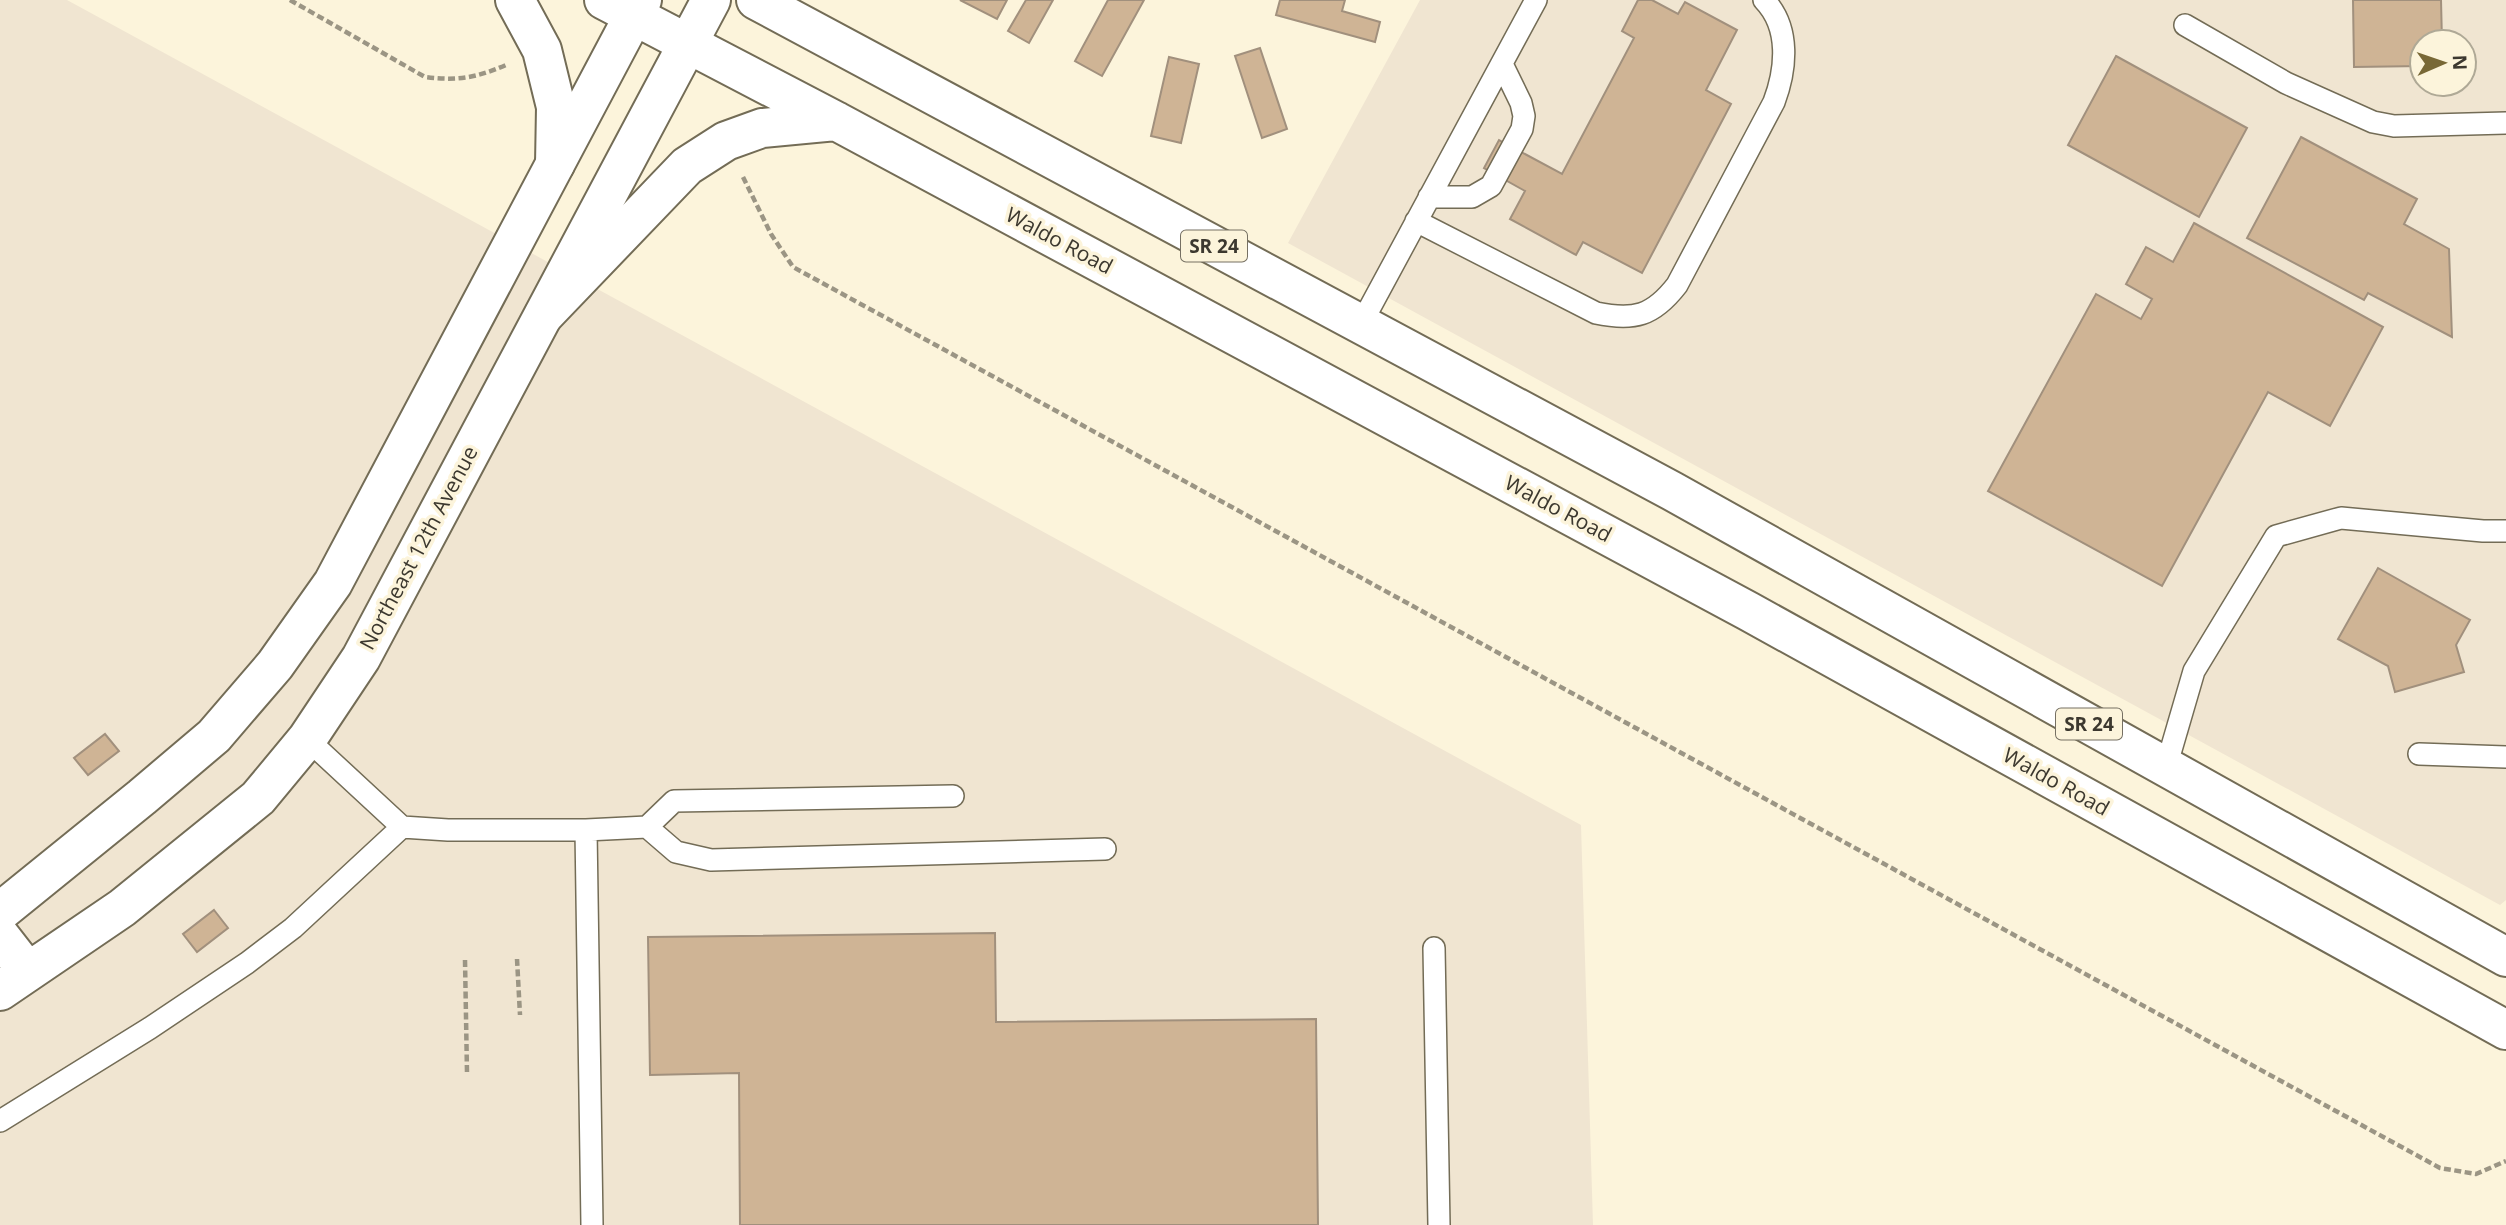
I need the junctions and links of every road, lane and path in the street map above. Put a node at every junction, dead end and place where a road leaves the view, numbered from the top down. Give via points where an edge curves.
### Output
1 (290, 0) edge
2 (515, 0) edge
3 (711, 0) edge
4 (756, 0) edge
5 (1536, 0) edge
6 (1764, 0) edge
7 (627, 5) edge
8 (2185, 25) dead end
9 (687, 45) junction
10 (514, 61) dead end
11 (1502, 64) junction
12 (836, 121) junction
13 (2506, 123) edge
14 (555, 163) junction
15 (740, 172) dead end
16 (1429, 197) junction
17 (1416, 221) junction
18 (544, 315) junction
19 (1361, 324) junction
20 (2506, 531) edge
21 (307, 739) junction
22 (2419, 754) dead end
23 (2506, 757) edge
24 (2166, 767) junction
25 (953, 796) dead end
26 (402, 827) junction
27 (647, 827) junction
28 (586, 830) junction
29 (1105, 849) dead end
30 (0, 912) edge
31 (0, 936) edge
32 (1434, 947) dead end
33 (2506, 957) edge
34 (517, 959) dead end
35 (466, 960) dead end
36 (14, 981) edge
37 (520, 1015) dead end
38 (2506, 1030) edge
39 (467, 1073) dead end
40 (0, 1121) edge
41 (2506, 1161) edge
42 (592, 1225) edge
43 (1439, 1225) edge

1 - 10 path via 425,76 450,80 482,76
2 - 14 main road via 542,50 556,107
3 - 9 main road, Northeast 12th Avenue
4 - 19 main road, SR 24
5 - 11 lane
6 - 17 lane via 1780,28 1783,78 1677,285 1665,302 1650,312 1633,317 1596,313
7 - 9 main road, Waldo Road
7 - 14 main road
8 - 13 lane via 2286,83 2374,122 2394,126
9 - 12 main road, Waldo Road
9 - 18 main road, Northeast 12th Avenue
11 - 16 lane
11 - 16 lane via 1524,116 1510,152 1482,193
12 - 18 main road via 762,128 726,141 687,166
12 - 38 main road, Waldo Road via 1748,611
14 - 30 main road via 333,583 275,665 214,736
15 - 41 path via 793,267 2440,1168 2476,1174
16 - 17 lane
17 - 19 lane
18 - 21 main road, Northeast 12th Avenue via 361,658
19 - 24 main road, SR 24 via 1672,491
20 - 24 lane via 2342,518 2276,536 2194,671
21 - 26 lane
21 - 36 main road, Northeast 12th Avenue via 258,798 122,908
22 - 23 lane
24 - 33 main road, SR 24
25 - 27 lane via 674,801
26 - 28 lane
26 - 40 lane via 293,928 256,956
27 - 28 lane
27 - 29 lane via 676,852 711,860
28 - 42 lane
31 - 36 main road
32 - 43 lane
34 - 37 path
35 - 39 path

